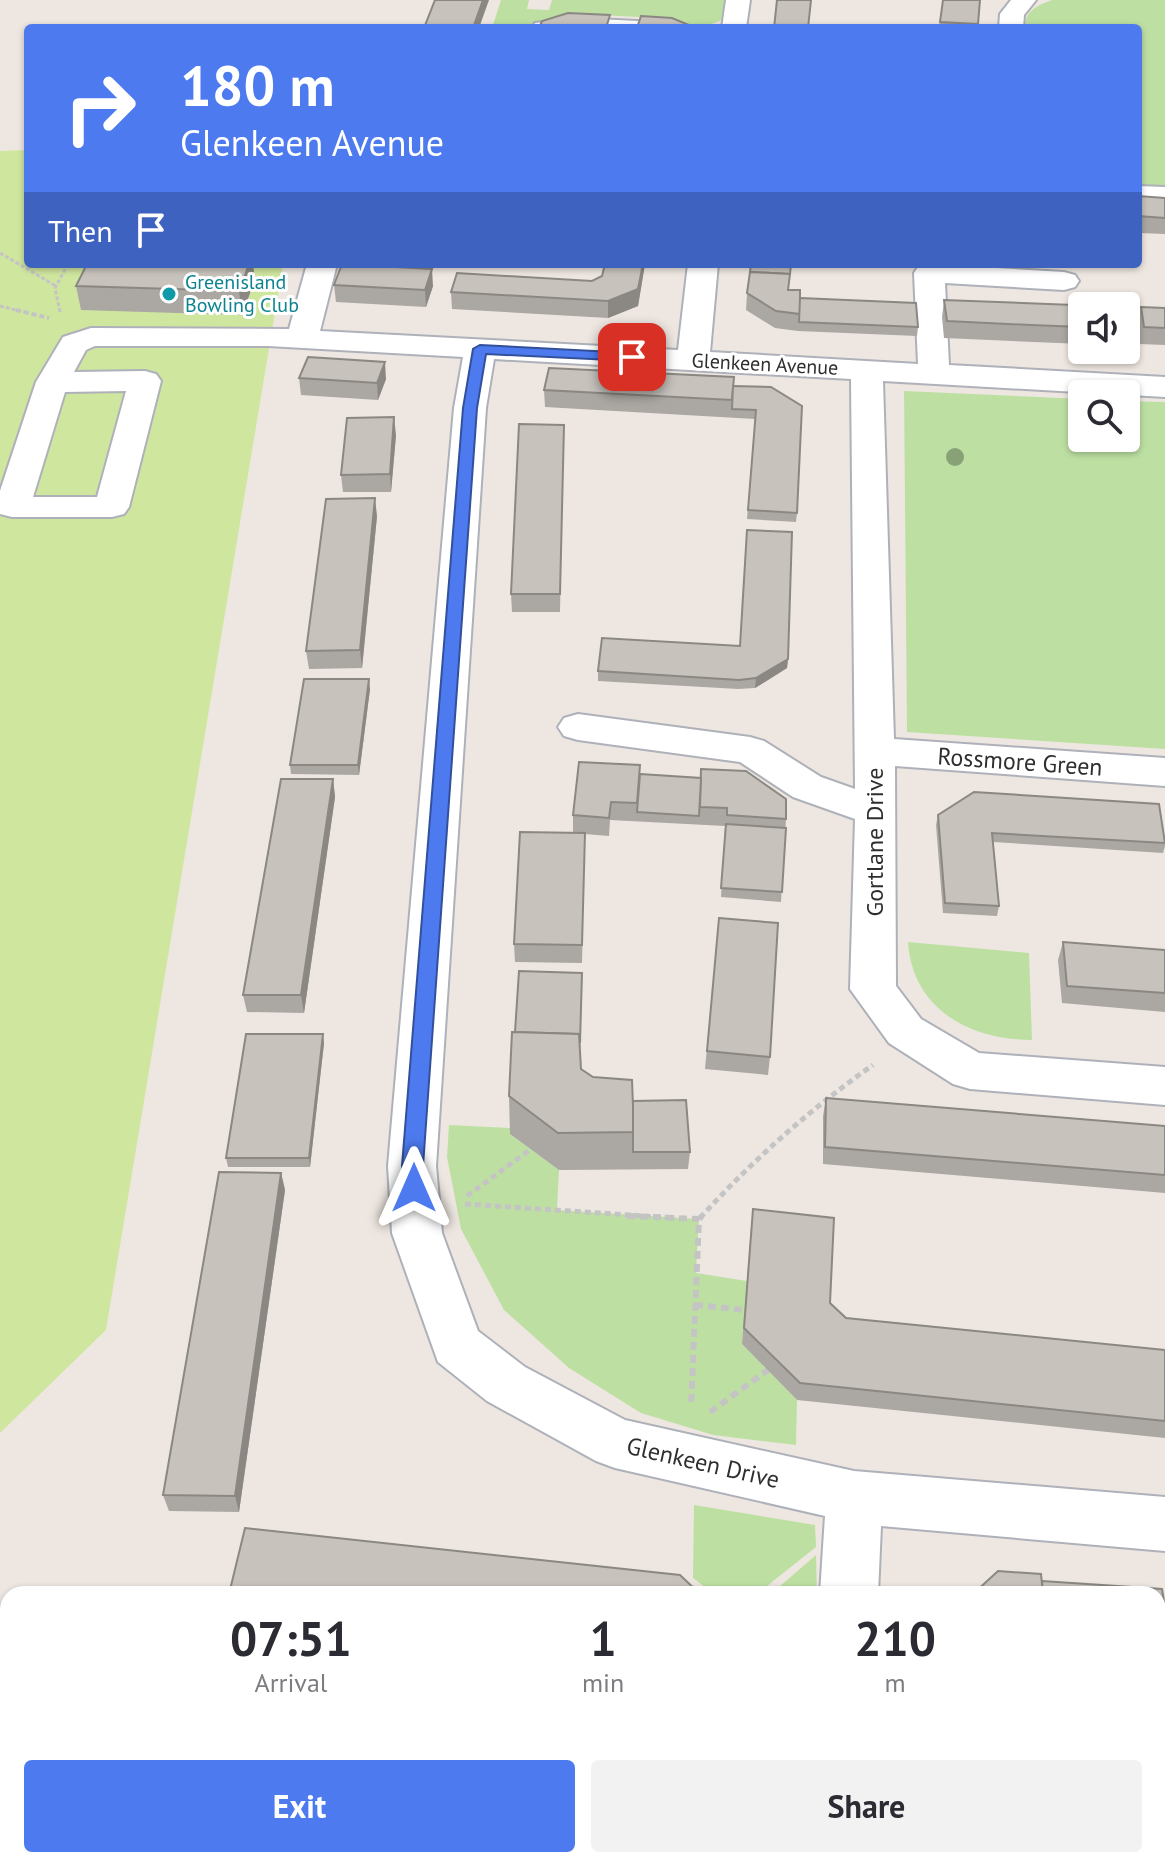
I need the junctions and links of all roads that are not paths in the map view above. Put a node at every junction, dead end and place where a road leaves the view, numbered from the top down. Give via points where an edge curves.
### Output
1 (738, 0) edge
2 (1024, 0) edge
3 (735, 24) edge
4 (1011, 24) edge
5 (1142, 194) edge
6 (1165, 195) edge
7 (321, 268) edge
8 (703, 268) edge
9 (1064, 281) dead end
10 (302, 340) junction
11 (480, 349) junction
12 (693, 361) junction
13 (867, 370) junction
14 (934, 374) junction
15 (52, 382) junction
16 (1165, 387) edge
17 (578, 727) dead end
18 (875, 751) junction
19 (1165, 772) edge
20 (876, 811) junction
21 (1165, 1086) edge
22 (854, 1497) junction
23 (1165, 1524) edge
24 (849, 1586) edge

1 - 3 street
2 - 4 street via 1012,14
5 - 6 street
7 - 10 street
8 - 12 street
9 - 14 street via 929,273
10 - 11 street, Glenkeen Avenue
10 - 15 street, Glenkeen Avenue via 91,337 74,344
11 - 12 street, Glenkeen Avenue
11 - 22 street, Glenkeen Drive via 470,408 412,1166 417,1233 457,1346 506,1384 615,1443
12 - 13 street, Glenkeen Avenue
13 - 14 street, Glenkeen Avenue
13 - 18 street, Gortlane Drive
14 - 16 street, Glenkeen Avenue
15 - 15 street, Glenkeen Avenue via 145,381 112,507 12,507
17 - 20 street via 750,750 807,787
18 - 19 street, Rossmore Green
18 - 20 street, Gortlane Drive
20 - 21 street, Gortlane Drive via 873,989 905,1031 970,1071
22 - 23 street, Glenkeen Drive
22 - 24 street

